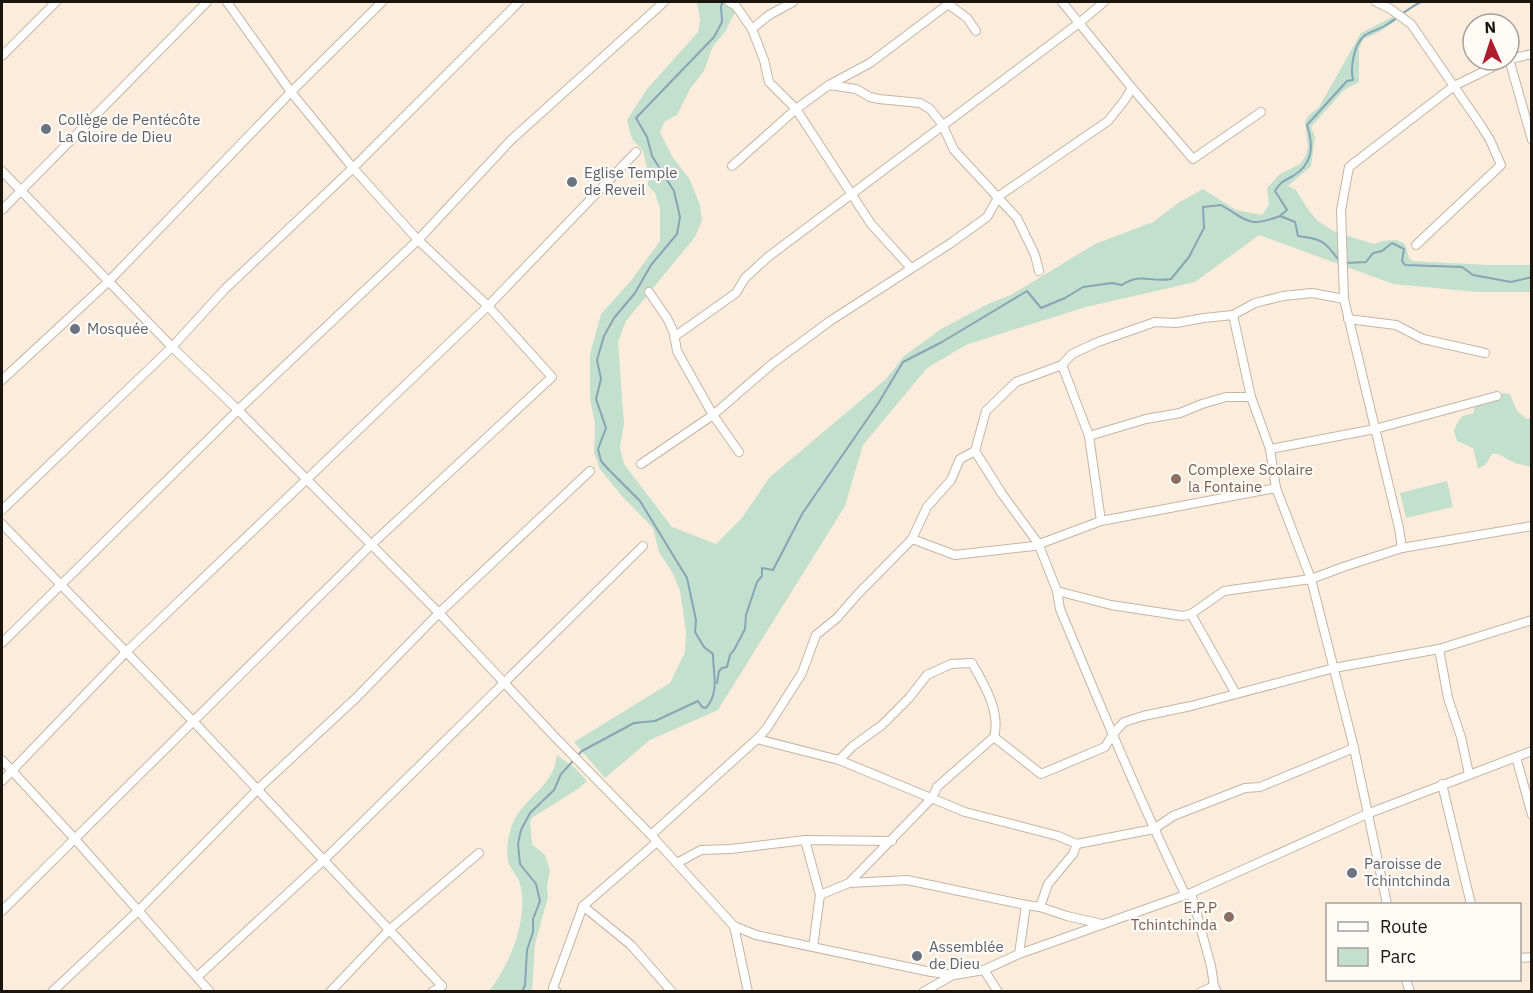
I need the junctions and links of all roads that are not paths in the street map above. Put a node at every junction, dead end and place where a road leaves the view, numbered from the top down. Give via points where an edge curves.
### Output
1 (56, 2) edge
2 (207, 2) edge
3 (226, 2) edge
4 (382, 2) edge
5 (519, 2) edge
6 (664, 2) edge
7 (730, 2) edge
8 (794, 2) edge
9 (1062, 2) edge
10 (1104, 2) edge
11 (1376, 2) edge
12 (950, 3) edge
13 (1079, 23) junction
14 (752, 29) junction
15 (976, 32) dead end
16 (2, 56) edge
17 (1483, 72) edge
18 (1513, 72) edge
19 (829, 85) junction
20 (1454, 86) junction
21 (1132, 88) junction
22 (291, 92) junction
23 (796, 109) junction
24 (1261, 112) dead end
25 (942, 124) junction
26 (1532, 140) edge
27 (636, 152) dead end
28 (732, 166) dead end
29 (353, 168) junction
30 (2, 171) edge
31 (21, 190) junction
32 (852, 193) junction
33 (999, 196) junction
34 (2, 210) edge
35 (418, 240) junction
36 (1416, 245) dead end
37 (911, 268) junction
38 (1039, 271) dead end
39 (109, 281) junction
40 (649, 292) dead end
41 (1344, 299) junction
42 (488, 306) junction
43 (1233, 315) junction
44 (1347, 319) junction
45 (675, 338) junction
46 (172, 347) junction
47 (1485, 353) dead end
48 (1062, 365) junction
49 (2, 380) edge
50 (1497, 396) dead end
51 (1251, 398) junction
52 (238, 410) junction
53 (713, 415) junction
54 (1375, 429) junction
55 (1089, 436) junction
56 (1270, 449) junction
57 (975, 451) junction
58 (739, 452) dead end
59 (641, 464) dead end
60 (590, 471) dead end
61 (306, 479) junction
62 (1276, 488) junction
63 (2, 510) edge
64 (1101, 521) junction
65 (2, 524) edge
66 (1532, 526) edge
67 (912, 539) junction
68 (1038, 543) junction
69 (372, 544) junction
70 (643, 546) dead end
71 (1402, 548) junction
72 (1311, 579) junction
73 (60, 584) junction
74 (1057, 591) junction
75 (439, 613) junction
76 (1191, 614) junction
77 (1532, 620) edge
78 (2, 643) edge
79 (1439, 649) junction
80 (126, 652) junction
81 (1334, 668) junction
82 (504, 684) junction
83 (1236, 694) junction
84 (193, 721) junction
85 (1113, 734) junction
86 (994, 737) junction
87 (757, 739) junction
88 (1354, 748) junction
89 (1532, 751) edge
90 (1515, 757) junction
91 (2, 760) edge
92 (839, 760) junction
93 (12, 771) junction
94 (1469, 774) junction
95 (2, 781) edge
96 (1442, 784) junction
97 (258, 789) junction
98 (932, 798) junction
99 (1367, 814) junction
100 (1532, 815) edge
101 (1154, 829) junction
102 (651, 835) junction
103 (74, 838) junction
104 (805, 840) junction
105 (892, 841) junction
106 (657, 842) junction
107 (1077, 844) junction
108 (479, 853) dead end
109 (325, 859) junction
110 (677, 863) junction
111 (849, 883) junction
112 (1188, 894) junction
113 (820, 895) junction
114 (1388, 903) edge
115 (1471, 903) edge
116 (1026, 905) junction
117 (583, 906) junction
118 (1040, 907) junction
119 (2, 911) edge
120 (138, 911) junction
121 (1102, 924) junction
122 (734, 926) junction
123 (390, 929) junction
124 (813, 947) junction
125 (1019, 954) junction
126 (984, 970) junction
127 (954, 975) junction
128 (197, 977) junction
129 (1216, 989) edge
130 (52, 992) edge
131 (210, 992) edge
132 (330, 992) edge
133 (432, 992) edge
134 (557, 992) edge
135 (672, 992) edge
136 (748, 992) edge
137 (922, 992) edge
138 (999, 992) edge
139 (1201, 992) edge

1 - 16 street
2 - 31 street
3 - 22 street
4 - 22 street
5 - 29 street
6 - 35 street via 511,140
7 - 14 street
8 - 14 street
9 - 13 street
10 - 13 street
11 - 20 street via 1412,24
12 - 15 street
12 - 19 street via 870,63
13 - 21 street
13 - 25 street
14 - 23 street via 769,82
17 - 20 street
18 - 26 street
19 - 23 street
19 - 25 street via 856,89 870,97 920,103
20 - 36 street via 1490,140 1501,165
20 - 41 street via 1349,167 1341,210
21 - 24 street via 1193,159
21 - 33 street via 1108,122
22 - 29 street
22 - 39 street
23 - 28 street
23 - 32 street
25 - 32 street
25 - 33 street via 954,150
27 - 42 street
29 - 35 street
29 - 46 street via 225,289
30 - 31 street
31 - 34 street
31 - 39 street
32 - 37 street via 871,224
32 - 45 street via 768,257 745,278 736,293
33 - 37 street via 987,217
33 - 38 street via 1017,218
35 - 42 street
35 - 52 street
37 - 53 street via 772,364
39 - 46 street
39 - 49 street
40 - 45 street
41 - 43 street via 1312,293 1282,296 1255,303
41 - 44 street
42 - 61 street
42 - 69 street via 552,377
43 - 48 street via 1155,322 1072,354
43 - 51 street
44 - 47 street via 1396,325 1423,339
44 - 54 street
45 - 53 street via 677,351
46 - 52 street
46 - 63 street
48 - 55 street
48 - 57 street via 1016,382 986,411
50 - 54 street
51 - 55 street via 1226,397
51 - 56 street
52 - 61 street
52 - 73 street
53 - 58 street
53 - 59 street
54 - 56 street
54 - 71 street
55 - 64 street
56 - 62 street
57 - 67 street via 960,459 951,480 927,507
57 - 68 street
60 - 75 street
61 - 69 street
61 - 80 street
62 - 64 street
62 - 72 street
64 - 68 street
65 - 73 street
66 - 71 street
67 - 68 street via 955,555
67 - 87 street via 816,635 802,674
68 - 74 street
69 - 75 street
69 - 84 street
70 - 82 street
71 - 72 street
72 - 76 street via 1224,591
72 - 81 street
73 - 78 street
73 - 80 street
74 - 76 street via 1112,605
74 - 85 street via 1060,609
75 - 82 street
75 - 97 street via 356,698
76 - 83 street
77 - 79 street
79 - 81 street
79 - 94 street
80 - 84 street
80 - 93 street
81 - 83 street
81 - 88 street
82 - 102 street
82 - 109 street
83 - 85 street via 1124,722
84 - 97 street
84 - 103 street
85 - 86 street via 1105,747 1041,774
85 - 101 street
86 - 92 street via 997,727 986,686 972,663 951,664 927,675 882,725
86 - 98 street via 937,787
87 - 92 street
87 - 102 street
88 - 99 street
88 - 101 street via 1260,787 1245,788 1173,816
89 - 90 street
90 - 94 street
90 - 100 street
91 - 93 street
92 - 98 street
93 - 95 street
93 - 103 street
94 - 96 street
96 - 99 street
96 - 115 street
97 - 109 street
97 - 120 street
98 - 105 street
98 - 107 street via 965,812
99 - 112 street
99 - 114 street
101 - 107 street
101 - 112 street
102 - 106 street
103 - 119 street
103 - 120 street
104 - 105 street
104 - 110 street via 701,850
104 - 113 street
105 - 111 street
106 - 110 street
106 - 117 street
107 - 118 street via 1048,884
108 - 123 street
109 - 123 street
109 - 128 street
110 - 122 street
111 - 113 street
111 - 116 street via 907,880
112 - 121 street
112 - 129 street
113 - 124 street
116 - 118 street
116 - 125 street
117 - 134 street via 553,988
117 - 135 street via 631,945
118 - 121 street
120 - 128 street
120 - 130 street
121 - 125 street
122 - 124 street via 756,935
122 - 136 street
123 - 132 street
123 - 133 street via 442,986
124 - 127 street
125 - 126 street
126 - 127 street
126 - 138 street
127 - 137 street
128 - 131 street
129 - 139 street

